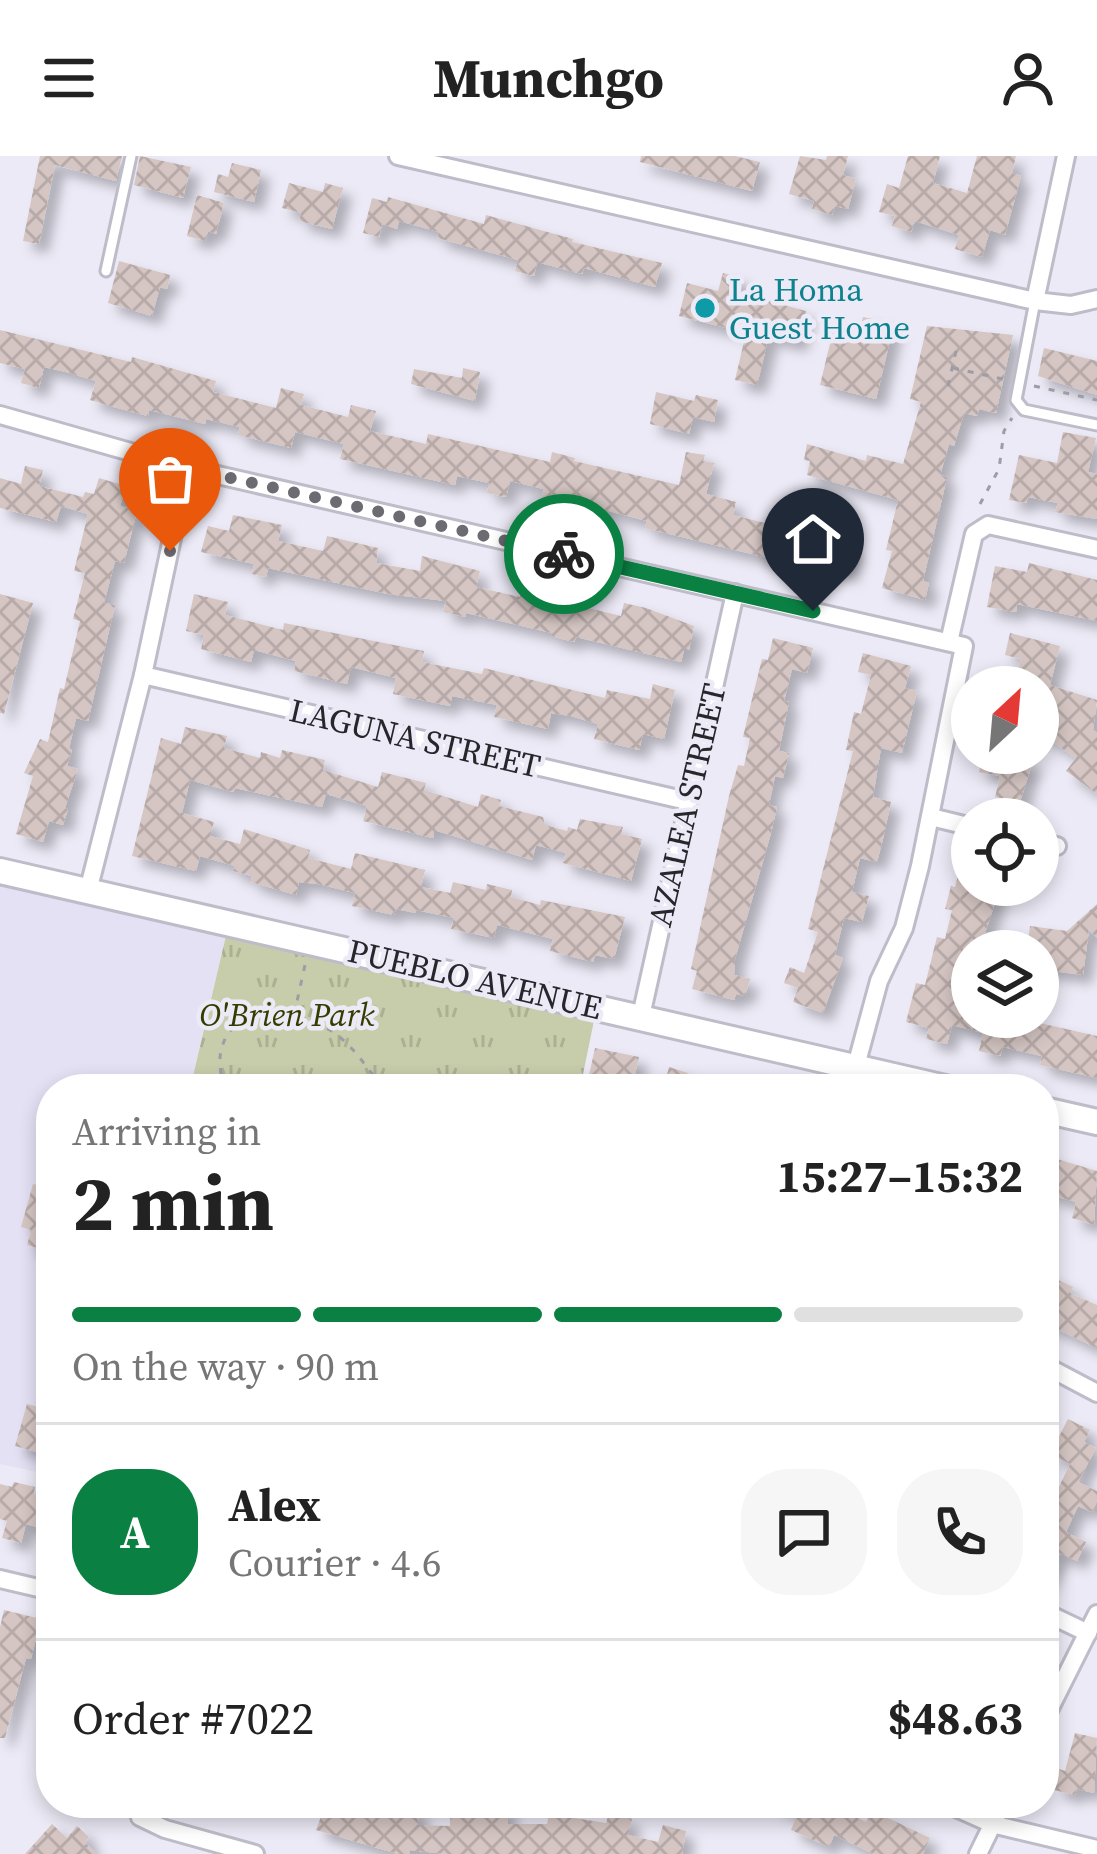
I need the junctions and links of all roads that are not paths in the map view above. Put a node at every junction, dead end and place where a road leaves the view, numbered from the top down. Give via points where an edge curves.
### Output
1 (131, 156) edge
2 (398, 156) edge
3 (1066, 156) edge
4 (106, 272) dead end
5 (1097, 299) edge
6 (1035, 301) junction
7 (0, 415) edge
8 (1097, 425) edge
9 (187, 468) junction
10 (1097, 549) edge
11 (735, 593) junction
12 (956, 644) junction
13 (143, 675) junction
14 (687, 800) junction
15 (931, 817) junction
16 (951, 821) edge
17 (0, 872) edge
18 (88, 891) junction
19 (641, 1016) junction
20 (856, 1066) junction
21 (887, 1074) edge
22 (1059, 1113) edge
23 (1097, 1122) edge
24 (1059, 1374) edge
25 (1097, 1393) edge
26 (0, 1579) edge
27 (36, 1588) edge
28 (1097, 1613) edge
29 (1059, 1619) edge
30 (1088, 1633) junction
31 (1059, 1690) edge
32 (142, 1818) edge
33 (979, 1818) edge
34 (995, 1818) edge
35 (992, 1824) junction
36 (1097, 1849) edge
37 (255, 1854) edge
38 (978, 1854) edge

1 - 4 lane
2 - 6 street
3 - 6 street
5 - 6 street
6 - 8 lane via 1016,400
7 - 9 street
9 - 11 street
9 - 13 street
10 - 12 street via 980,527
11 - 12 street
11 - 14 street, AZALEA STREET
12 - 15 street
13 - 14 street, LAGUNA STREET
13 - 18 street
14 - 19 street, AZALEA STREET
15 - 16 street
15 - 20 street via 904,928 879,981
17 - 18 street, PUEBLO AVENUE
18 - 19 street, PUEBLO AVENUE
19 - 20 street, PUEBLO AVENUE
20 - 21 street, PUEBLO AVENUE
22 - 23 street
24 - 25 street
26 - 27 street
28 - 30 street
29 - 30 street
30 - 31 street
32 - 37 street
33 - 35 street
34 - 35 street
35 - 36 street
35 - 38 street

